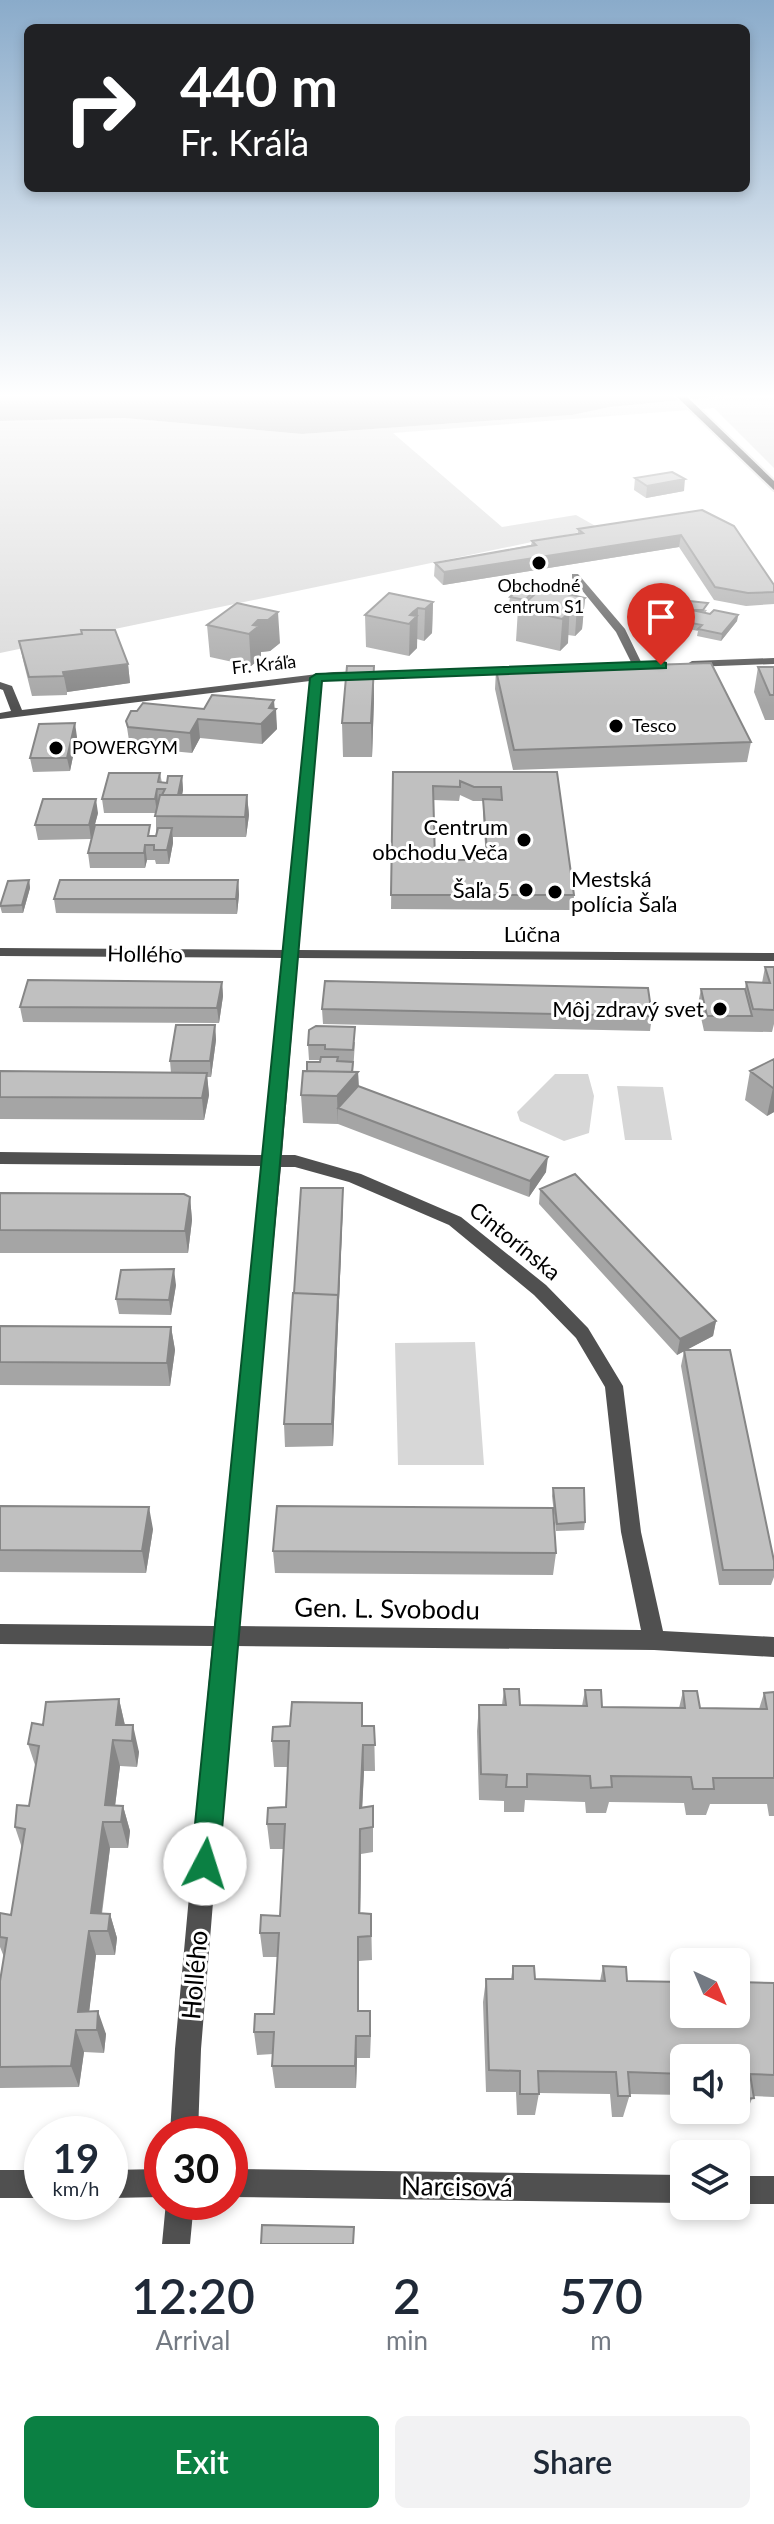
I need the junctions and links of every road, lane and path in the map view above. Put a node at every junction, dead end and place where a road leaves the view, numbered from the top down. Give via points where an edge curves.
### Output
1 (575, 576) dead end
2 (774, 661) edge
3 (680, 665) edge
4 (622, 666) edge
5 (638, 666) junction
6 (652, 666) edge
7 (532, 669) edge
8 (316, 678) junction
9 (0, 685) edge
10 (17, 713) junction
11 (0, 716) edge
12 (0, 952) edge
13 (289, 955) junction
14 (774, 957) edge
15 (0, 1158) edge
16 (273, 1161) junction
17 (0, 1634) edge
18 (224, 1635) junction
19 (654, 1640) junction
20 (774, 1647) edge
21 (185, 2116) edge
22 (248, 2183) edge
23 (0, 2184) edge
24 (24, 2184) edge
25 (670, 2189) edge
26 (750, 2190) edge
27 (774, 2190) edge
28 (178, 2220) edge
29 (176, 2244) edge

1 - 5 street via 621,631
2 - 3 street
4 - 5 street
5 - 6 street
7 - 8 street, Fr. Kráľa
8 - 10 street, Fr. Kráľa
8 - 13 street, Hollého
9 - 10 street via 8,688
10 - 11 street, Fr. Kráľa
12 - 13 street, Hollého
13 - 14 street, Lúčna
13 - 16 street, Hollého
15 - 16 street, Cintorínska
16 - 18 street, Hollého
16 - 19 street, Cintorínska via 295,1161 355,1178 455,1221 540,1290 582,1333 614,1386 631,1532
17 - 18 street, Gen. L. Svobodu
18 - 19 street, Gen. L. Svobodu
18 - 21 street, Hollého
19 - 20 street, Gen. L. Svobodu
22 - 25 street, Narcisová
23 - 24 street
26 - 27 street
28 - 29 street

